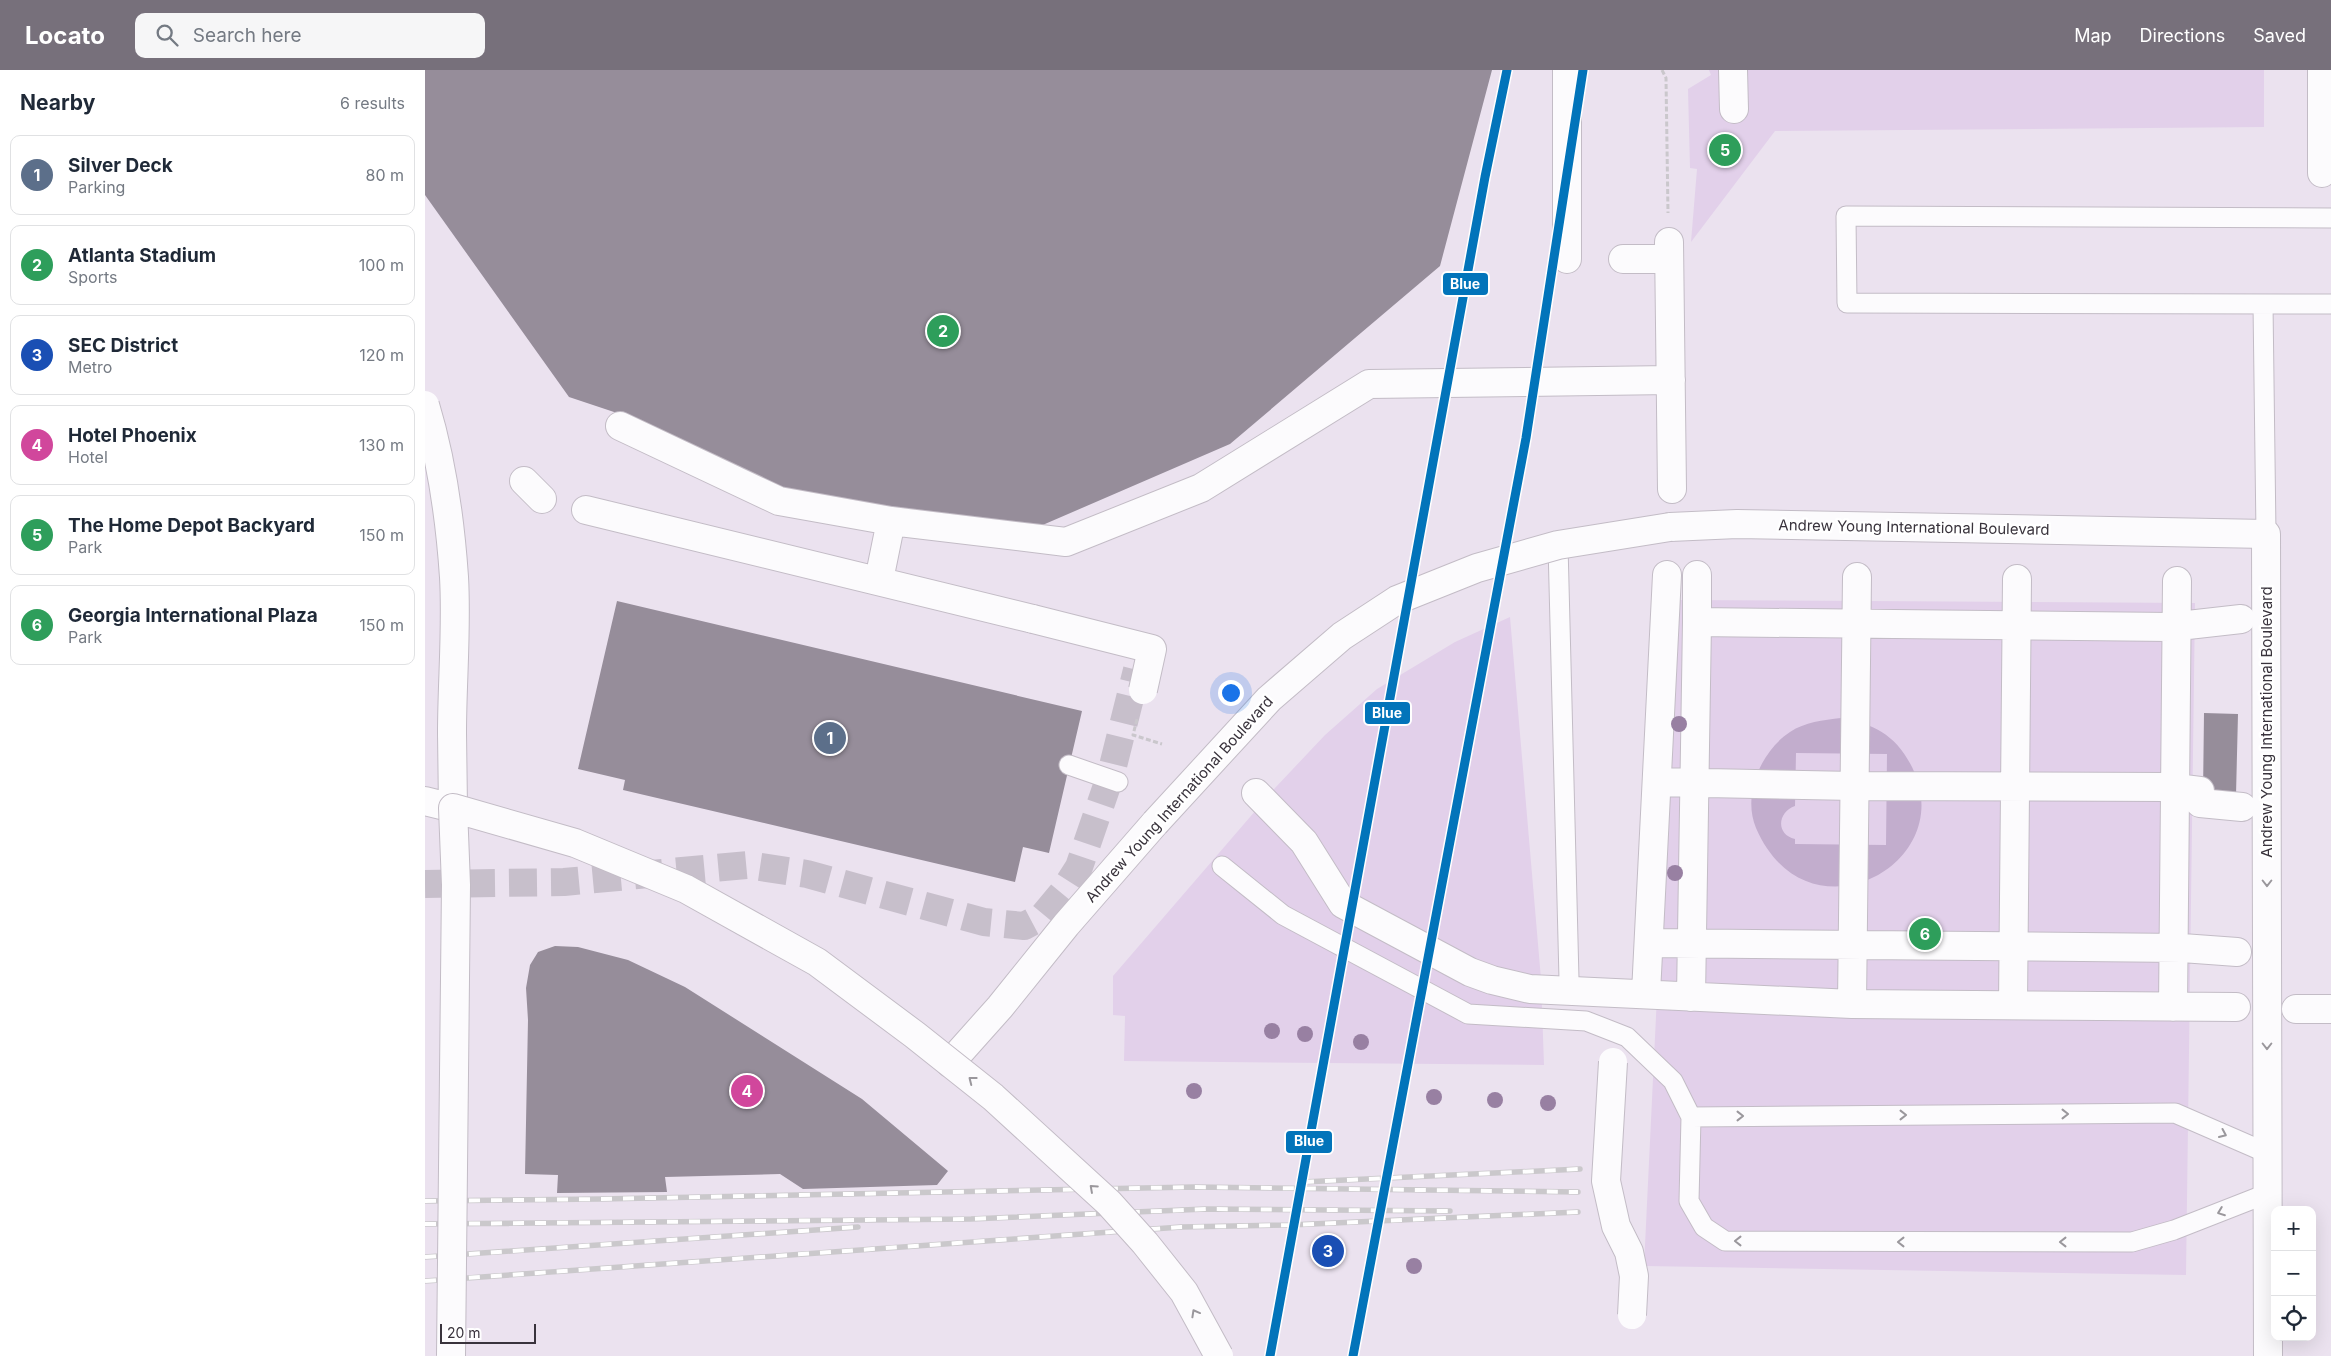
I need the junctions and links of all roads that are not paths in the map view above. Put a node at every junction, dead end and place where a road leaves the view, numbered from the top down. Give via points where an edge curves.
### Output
1 (1567, 70) edge
2 (1733, 70) edge
3 (2322, 70) edge
4 (1734, 109) dead end
5 (2322, 173) dead end
6 (2331, 218) edge
7 (1567, 258) dead end
8 (1623, 259) dead end
9 (2263, 304) junction
10 (2331, 304) edge
11 (1671, 380) junction
12 (425, 405) edge
13 (621, 426) dead end
14 (1672, 489) dead end
15 (586, 510) dead end
16 (891, 521) junction
17 (2266, 534) junction
18 (1558, 545) junction
19 (1667, 575) dead end
20 (1697, 575) dead end
21 (1857, 577) dead end
22 (2017, 579) dead end
23 (879, 580) junction
24 (2177, 581) dead end
25 (2241, 619) dead end
26 (1697, 622) junction
27 (1856, 624) junction
28 (2017, 626) junction
29 (2177, 627) junction
30 (1143, 690) tunnel mouth
31 (1069, 765) dead end
32 (1118, 782) dead end
33 (1657, 782) junction
34 (1854, 786) junction
35 (2015, 786) junction
36 (2176, 788) junction
37 (1256, 793) dead end
38 (425, 801) edge
39 (2242, 807) dead end
40 (453, 808) junction
41 (1222, 866) dead end
42 (1649, 943) junction
43 (1692, 943) junction
44 (2014, 947) junction
45 (2174, 948) junction
46 (2237, 952) dead end
47 (1569, 979) dead end
48 (1646, 993) junction
49 (1691, 997) junction
50 (1852, 1004) junction
51 (2013, 1005) junction
52 (2173, 1007) junction
53 (2236, 1008) dead end
54 (2296, 1009) dead end
55 (2331, 1009) edge
56 (1613, 1062) dead end
57 (950, 1063) junction
58 (1691, 1117) junction
59 (2267, 1154) junction
60 (2266, 1194) junction
61 (1632, 1315) dead end
62 (451, 1356) edge
63 (1219, 1356) edge
64 (2268, 1356) edge

1 - 7 street
2 - 4 street
3 - 5 street
6 - 9 lane via 1847,216 1847,303
8 - 11 street via 1669,251
9 - 10 lane
9 - 17 lane
11 - 14 street
11 - 16 street via 1369,384 1201,488 1066,542
12 - 40 street, bridge via 438,448 454,579
13 - 16 street via 779,501
15 - 23 street
16 - 23 street
17 - 18 street, Andrew Young International Boulevard, bridge via 1737,524 1670,527
17 -> 59 street, Andrew Young International Boulevard
18 - 47 lane
18 - 57 street, Andrew Young International Boulevard, bridge via 1477,568 1397,600 1342,636 1269,699 1188,785
19 - 33 street
20 - 26 street
21 - 27 street
22 - 28 street
23 - 30 street, bridge via 1152,649
24 - 29 street
25 - 29 street
26 - 27 street
26 - 43 street
27 - 28 street
27 - 34 street
28 - 29 street
28 - 35 street
29 - 36 street
31 - 32 lane
33 - 34 street
33 - 42 street
34 - 35 street
34 - 50 street
35 - 36 street
35 - 44 street
36 - 39 street via 2200,791 2200,803
36 - 45 street
37 - 48 street via 1304,842 1343,904 1462,968 1492,980 1530,989
38 - 40 street
40 - 57 street, bridge via 575,843 686,890 817,962
40 - 62 street, bridge via 456,885
41 - 58 lane via 1283,915 1468,1014 1586,1021 1627,1037 1673,1081
42 - 43 street
42 - 48 street
43 - 44 street
43 - 49 street
44 - 45 street
44 - 51 street
45 - 46 street
45 - 52 street
48 - 49 street
49 - 50 street
50 - 51 street
51 - 52 street
52 - 53 street
54 - 55 street
56 - 61 street, bridge via 1606,1181 1634,1276
63 -> 57 street, bridge via 1183,1292 1115,1209 993,1097
58 -> 59 lane via 2175,1113
60 -> 58 lane via 2174,1230 2132,1242 1725,1241 1704,1227 1689,1201
59 - 60 street, Andrew Young International Boulevard
60 - 64 street, Andrew Young International Boulevard

